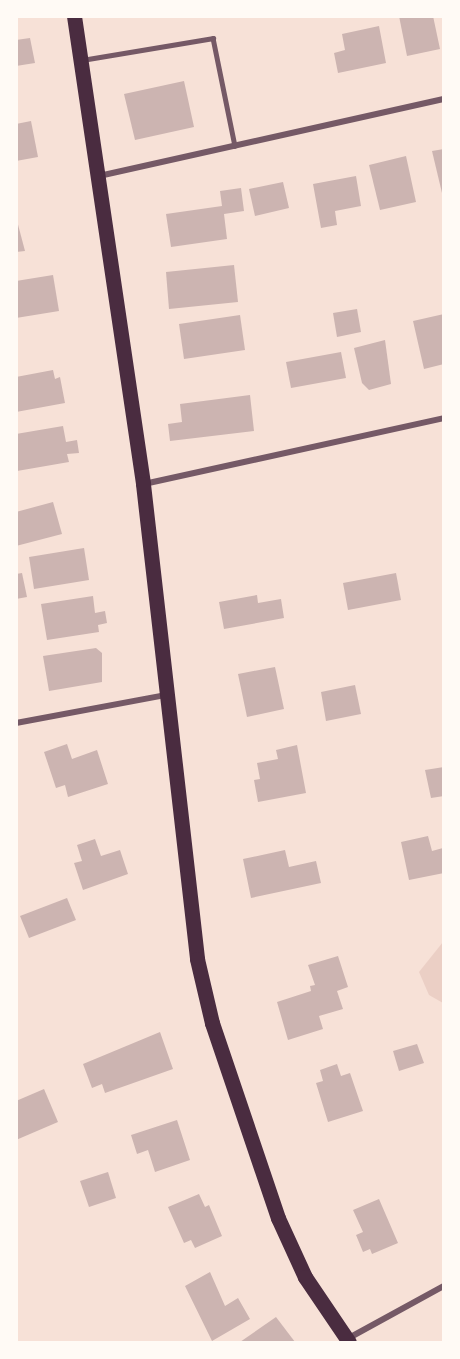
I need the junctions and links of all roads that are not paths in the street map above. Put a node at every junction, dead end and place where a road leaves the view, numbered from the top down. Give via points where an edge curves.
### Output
1 (74, 16) edge
2 (81, 61) junction
3 (444, 99) edge
4 (235, 146) junction
5 (99, 176) junction
6 (444, 418) edge
7 (143, 484) junction
8 (166, 695) junction
9 (16, 723) edge
10 (444, 1286) edge
11 (348, 1341) edge

1 - 2 main road
2 - 4 lane via 213,38
2 - 5 main road
3 - 4 street
4 - 5 street
5 - 7 main road
6 - 7 street
7 - 8 main road
8 - 9 street
8 - 11 main road via 186,890 212,1023 278,1218 305,1277
10 - 11 street

